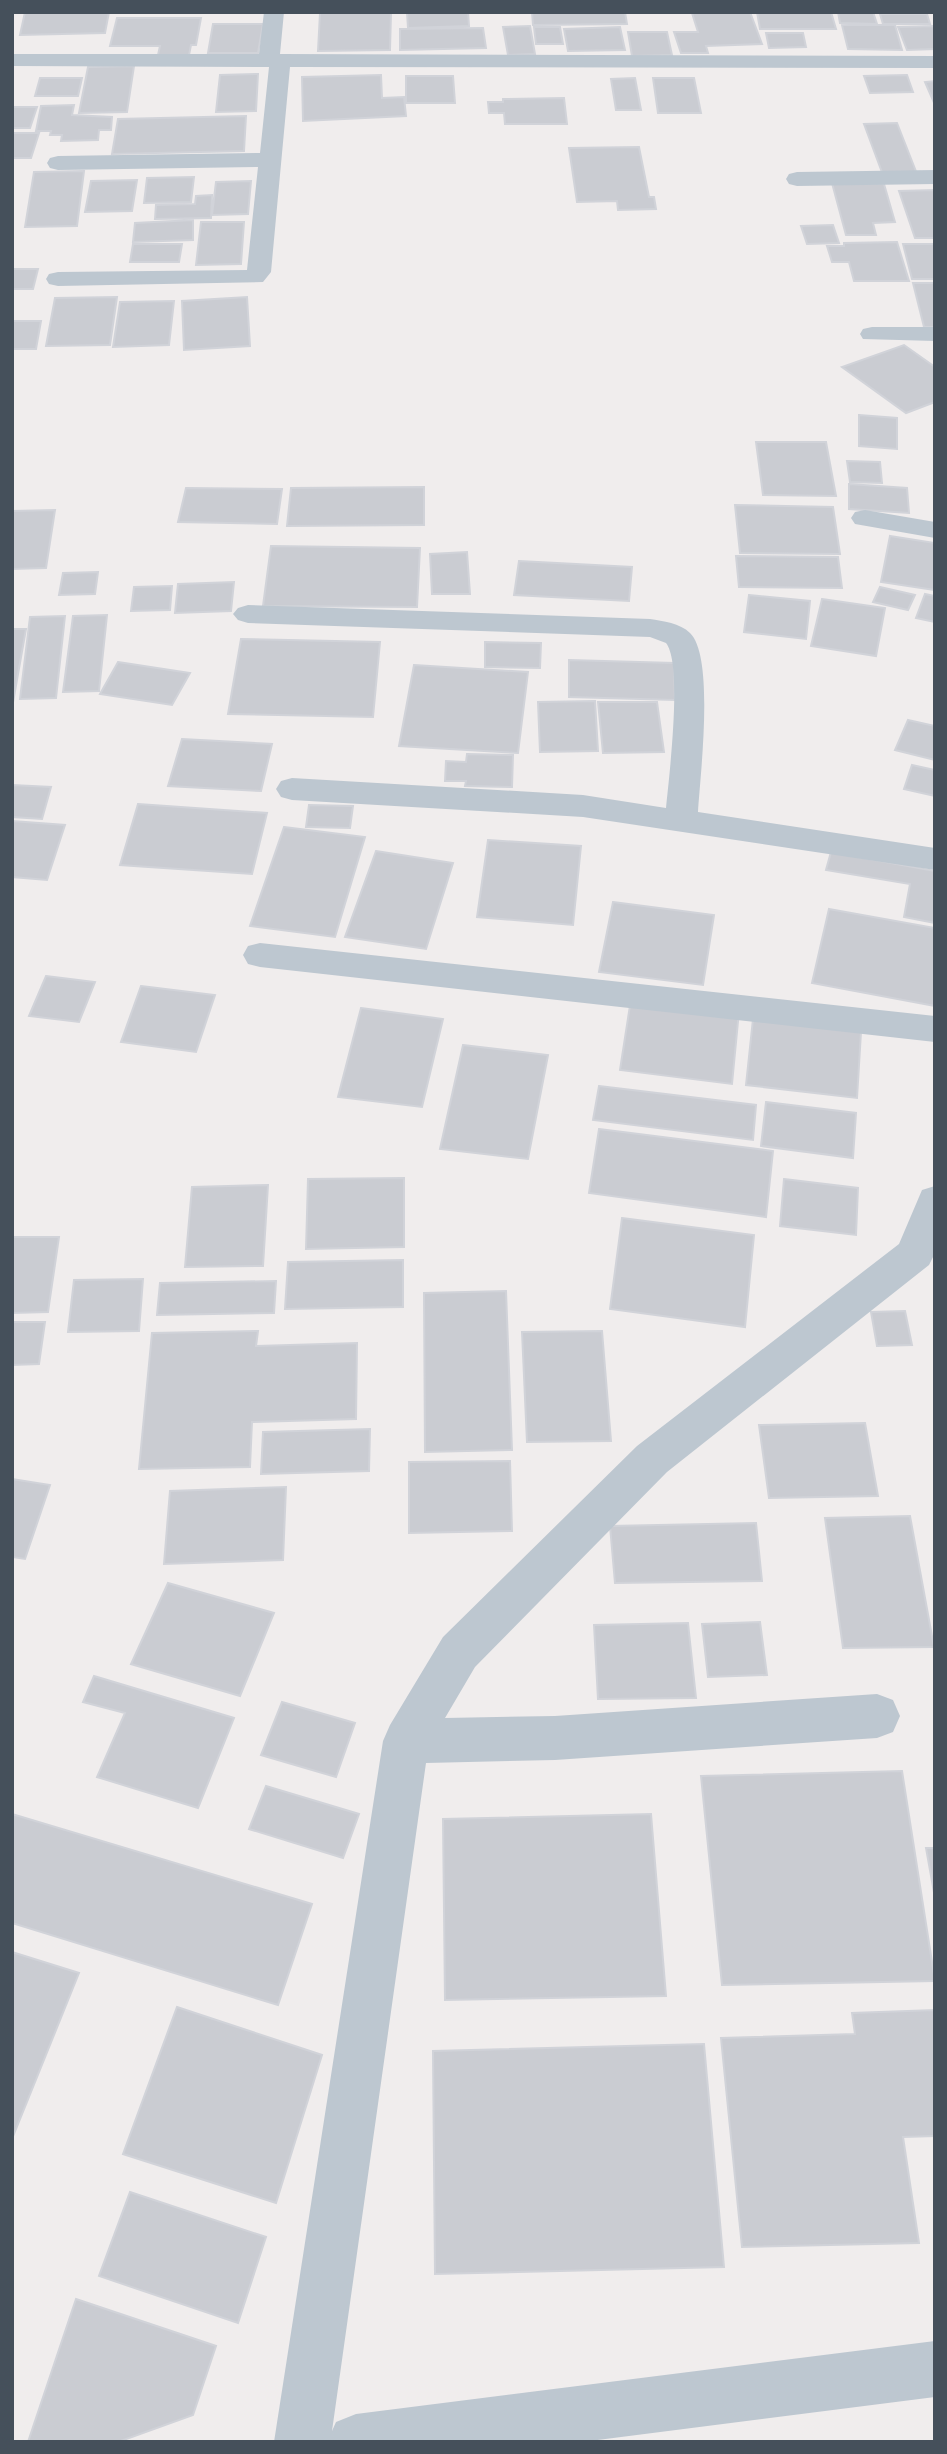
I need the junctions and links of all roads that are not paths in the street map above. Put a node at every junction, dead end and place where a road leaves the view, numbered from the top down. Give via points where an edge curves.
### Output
1 (274, 12) edge
2 (12, 60) edge
3 (275, 61) junction
4 (935, 62) edge
5 (271, 160) junction
6 (58, 163) dead end
7 (935, 177) edge
8 (797, 178) dead end
9 (58, 279) dead end
10 (873, 334) dead end
11 (935, 334) edge
12 (865, 519) dead end
13 (935, 530) edge
14 (248, 614) dead end
15 (292, 789) dead end
16 (681, 820) junction
17 (935, 859) edge
18 (260, 955) dead end
19 (935, 1029) edge
20 (935, 1201) edge
21 (925, 1254) edge
22 (877, 1716) dead end
23 (406, 1741) junction
24 (935, 2369) edge
25 (302, 2442) edge
26 (356, 2442) edge

1 - 3 street
2 - 3 street
3 - 4 street
3 - 5 street
5 - 6 street
5 - 9 street via 259,272 254,277
7 - 8 street
10 - 11 street
12 - 13 street
14 - 16 street via 670,632 682,641 687,653
15 - 16 street via 583,806
16 - 17 street
18 - 19 street
20 - 21 street
21 - 23 street via 652,1459 459,1652
22 - 23 street via 555,1738
23 - 25 street
24 - 26 street

